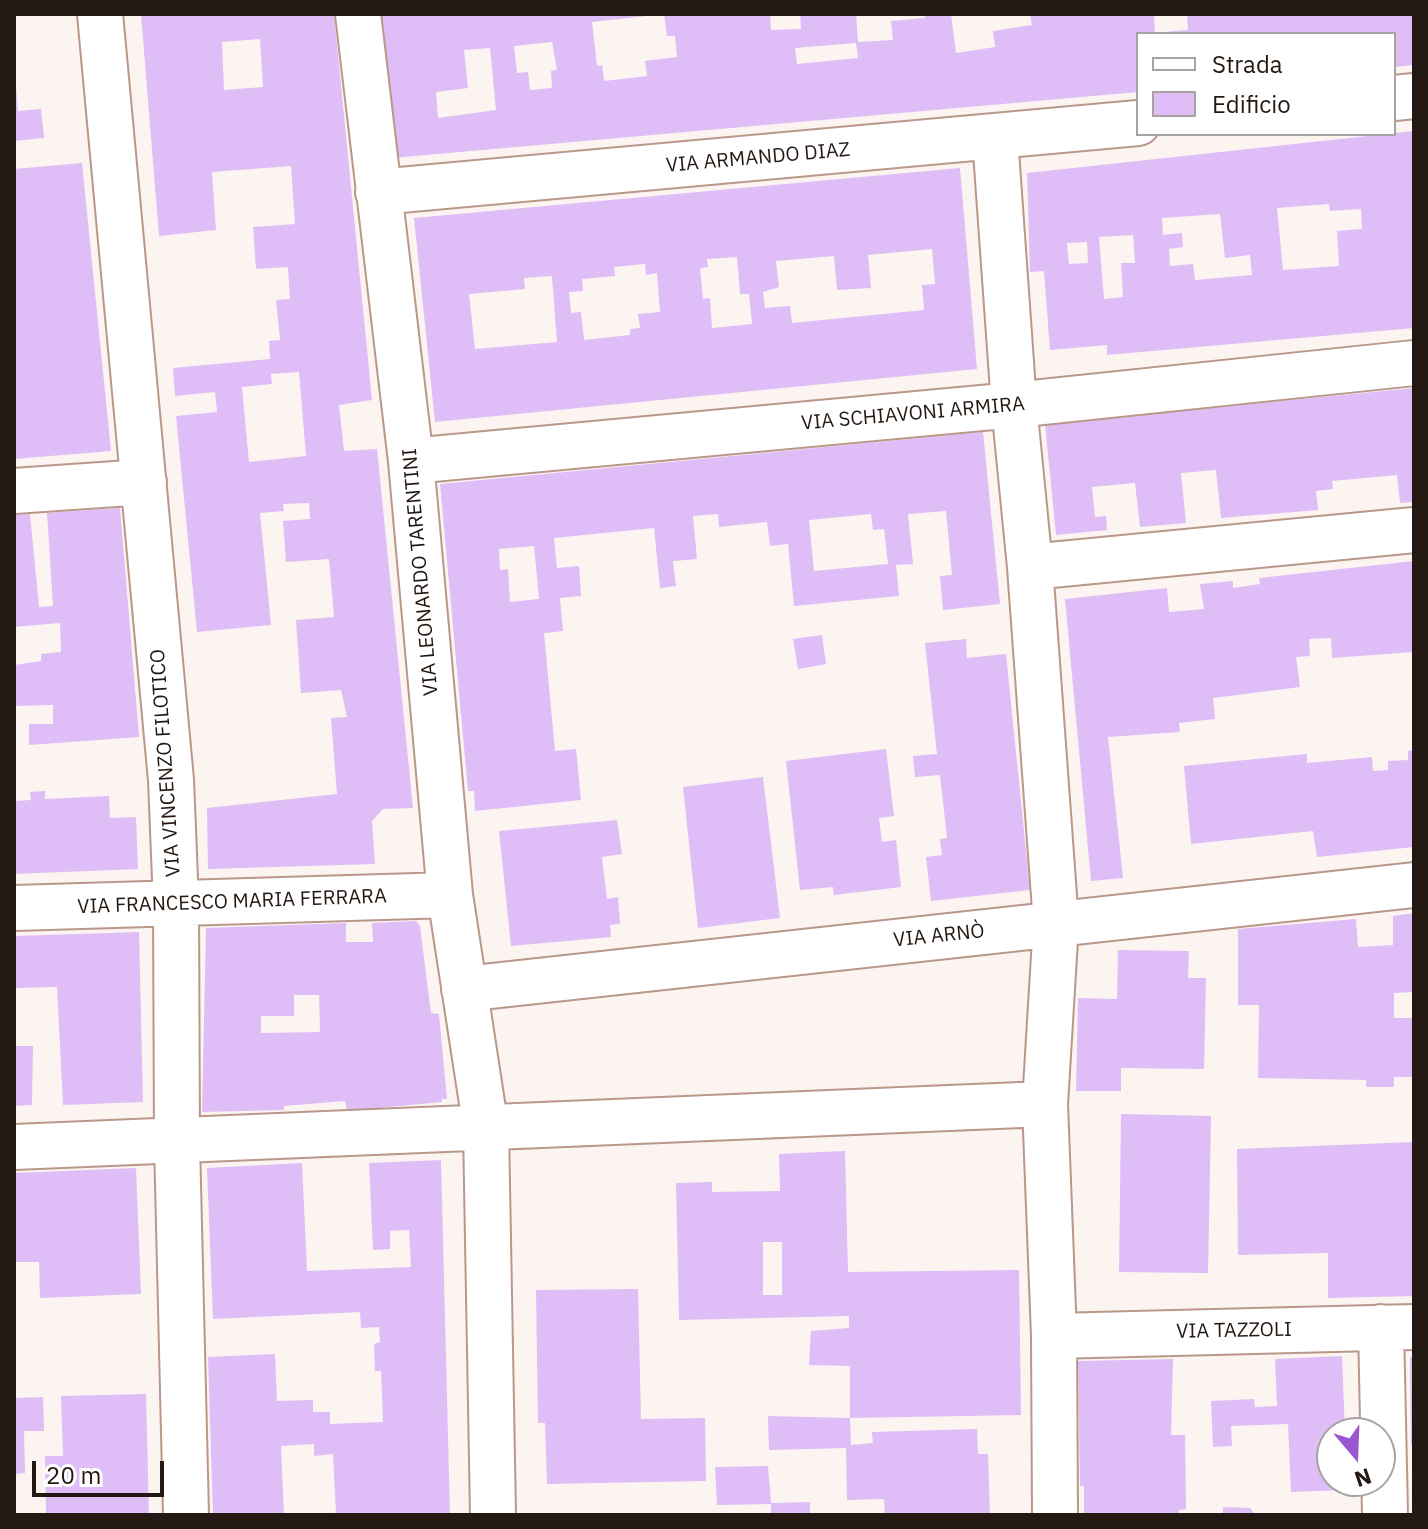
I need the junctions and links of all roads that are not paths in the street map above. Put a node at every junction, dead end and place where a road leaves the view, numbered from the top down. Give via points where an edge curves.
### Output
1 (100, 14) edge
2 (358, 14) edge
3 (1136, 123) edge
4 (995, 137) junction
5 (378, 192) junction
6 (1414, 363) edge
7 (1014, 405) junction
8 (411, 461) junction
9 (144, 482) junction
10 (14, 491) edge
11 (1414, 530) edge
12 (1030, 567) junction
13 (1414, 885) edge
14 (450, 895) junction
15 (176, 904) junction
16 (14, 908) edge
17 (1056, 923) junction
18 (464, 989) junction
19 (1045, 1104) junction
20 (486, 1129) junction
21 (177, 1142) junction
22 (14, 1147) edge
23 (1397, 1327) edge
24 (1054, 1336) junction
25 (186, 1515) edge
26 (493, 1515) edge
27 (1055, 1515) edge
28 (1385, 1515) edge

1 - 9 street, VIA VINCENZO FILOTICO
2 - 5 street, VIA LEONARDO TARENTINI
3 - 4 street, VIA ARMANDO DIAZ
4 - 5 street, VIA ARMANDO DIAZ
4 - 7 street
5 - 8 street, VIA LEONARDO TARENTINI
6 - 7 street, VIA SCHIAVONI ARMIRA
7 - 8 street, VIA SCHIAVONI ARMIRA
7 - 12 street
8 - 14 street, VIA LEONARDO TARENTINI
9 - 10 street
9 - 15 street, VIA VINCENZO FILOTICO via 171,780
11 - 12 street
12 - 17 street
13 - 17 street, VIA ARNÒ
14 - 15 street, VIA FRANCESCO MARIA FERRARA
14 - 18 street, VIA LEONARDO TARENTINI
15 - 16 street, VIA FRANCESCO MARIA FERRARA
15 - 21 street, VIA VINCENZO FILOTICO
17 - 18 street, VIA ARNÒ
17 - 19 street
18 - 20 street, VIA LEONARDO TARENTINI
19 - 20 street
19 - 24 street
20 - 21 street
20 - 26 street, VIA LEONARDO TARENTINI
21 - 22 street
21 - 25 street, VIA VINCENZO FILOTICO
23 - 24 street, VIA TAZZOLI
23 - 28 street
24 - 27 street

